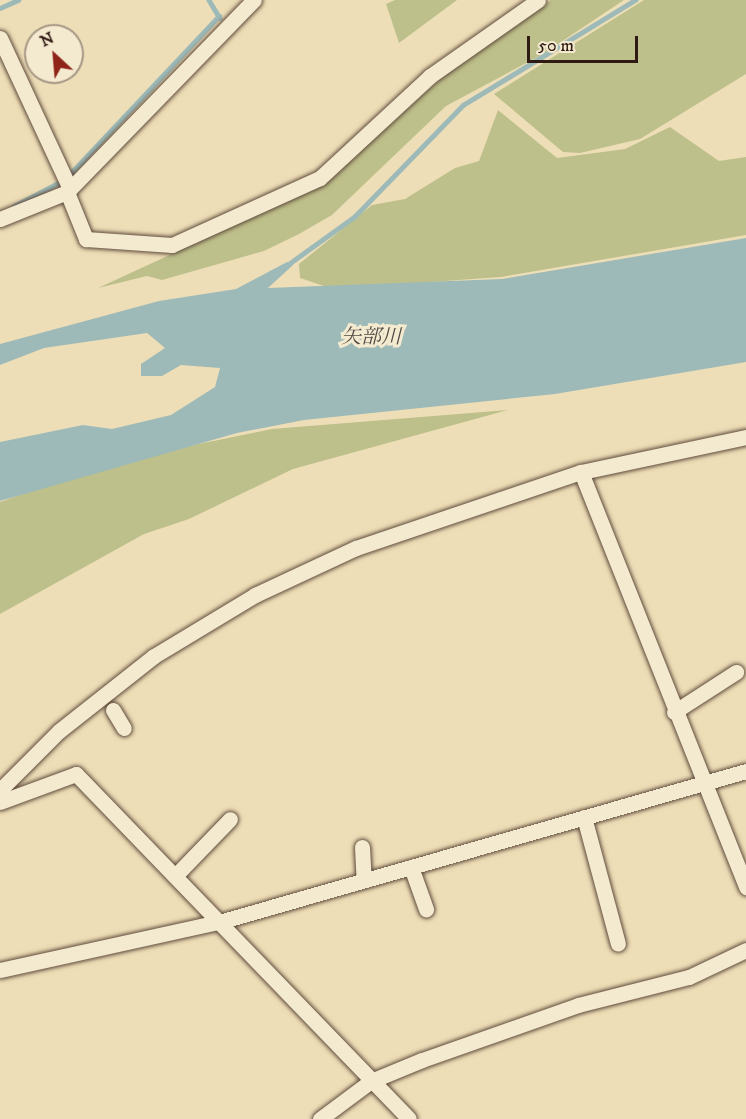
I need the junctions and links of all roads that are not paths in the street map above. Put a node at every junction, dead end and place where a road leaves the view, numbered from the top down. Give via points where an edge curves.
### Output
1 (254, 0) edge
2 (538, 0) edge
3 (0, 38) edge
4 (69, 190) junction
5 (0, 219) edge
6 (746, 437) edge
7 (581, 472) junction
8 (736, 672) dead end
9 (113, 710) dead end
10 (674, 712) junction
11 (124, 728) dead end
12 (746, 771) edge
13 (704, 783) junction
14 (0, 790) edge
15 (0, 802) edge
16 (584, 817) junction
17 (230, 819) dead end
18 (362, 846) dead end
19 (411, 867) junction
20 (175, 876) junction
21 (364, 880) junction
22 (746, 887) edge
23 (426, 909) dead end
24 (219, 922) junction
25 (618, 944) dead end
26 (746, 950) edge
27 (0, 970) edge
28 (371, 1082) junction
29 (320, 1119) edge
30 (409, 1119) edge

1 - 4 street
2 - 4 street via 430,76 320,178 172,245 86,239
3 - 4 street
4 - 5 street
6 - 7 street
7 - 10 street
7 - 14 street via 356,548 255,595 154,656 59,731
8 - 10 street
9 - 11 street
10 - 13 street
12 - 13 street
13 - 16 street
13 - 22 street
15 - 20 street via 76,774
16 - 19 street
16 - 25 street
17 - 20 street
18 - 21 street
19 - 21 street
19 - 23 street
20 - 24 street
21 - 24 street
24 - 27 street
24 - 28 street
26 - 28 street via 689,977 578,1005
28 - 29 street
28 - 30 street

